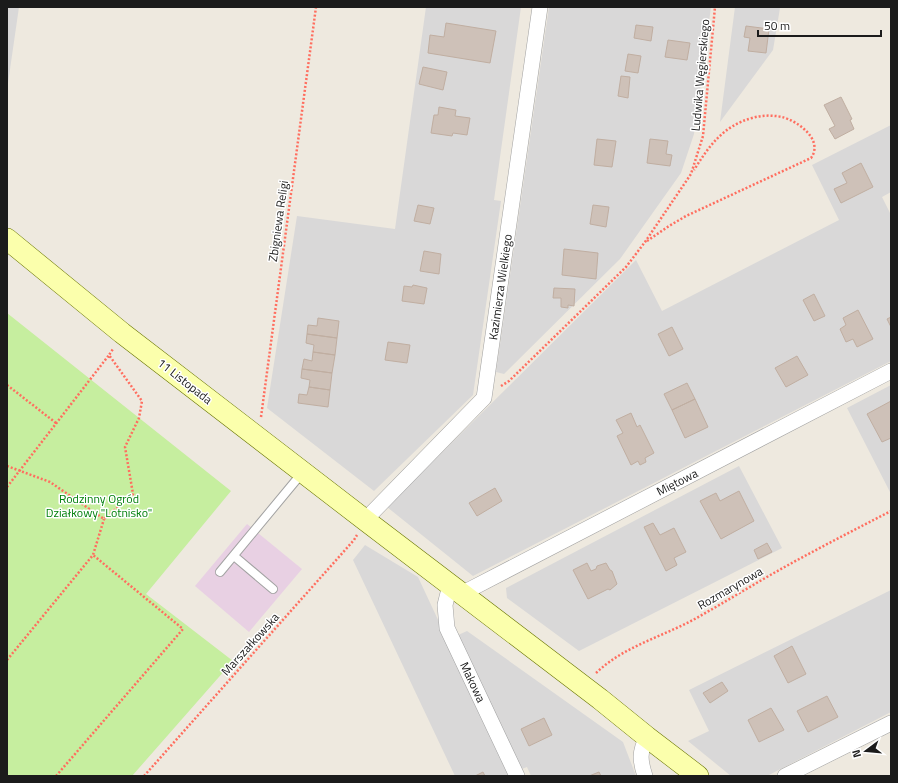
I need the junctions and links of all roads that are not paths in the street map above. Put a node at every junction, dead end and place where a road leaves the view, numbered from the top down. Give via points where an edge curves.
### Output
1 (540, 7) edge
2 (7, 239) edge
3 (891, 371) edge
4 (302, 472) junction
5 (365, 520) junction
6 (234, 556) junction
7 (220, 572) dead end
8 (273, 589) dead end
9 (456, 589) junction
10 (891, 723) edge
11 (647, 737) junction
12 (517, 776) edge
13 (645, 776) edge
14 (698, 776) edge
15 (785, 776) edge

1 - 5 street, Kazimierza Wielkiego via 484,398
2 - 4 street, 11 Listopada via 122,333
3 - 9 street, Miętowa
4 - 5 street, 11 Listopada
4 - 6 lane
5 - 9 street, 11 Listopada
6 - 7 lane
6 - 8 lane
9 - 11 street, 11 Listopada
9 - 12 street, Makowa via 445,605 447,628
10 - 15 street
11 - 13 street via 642,747 641,763
11 - 14 street, 11 Listopada

